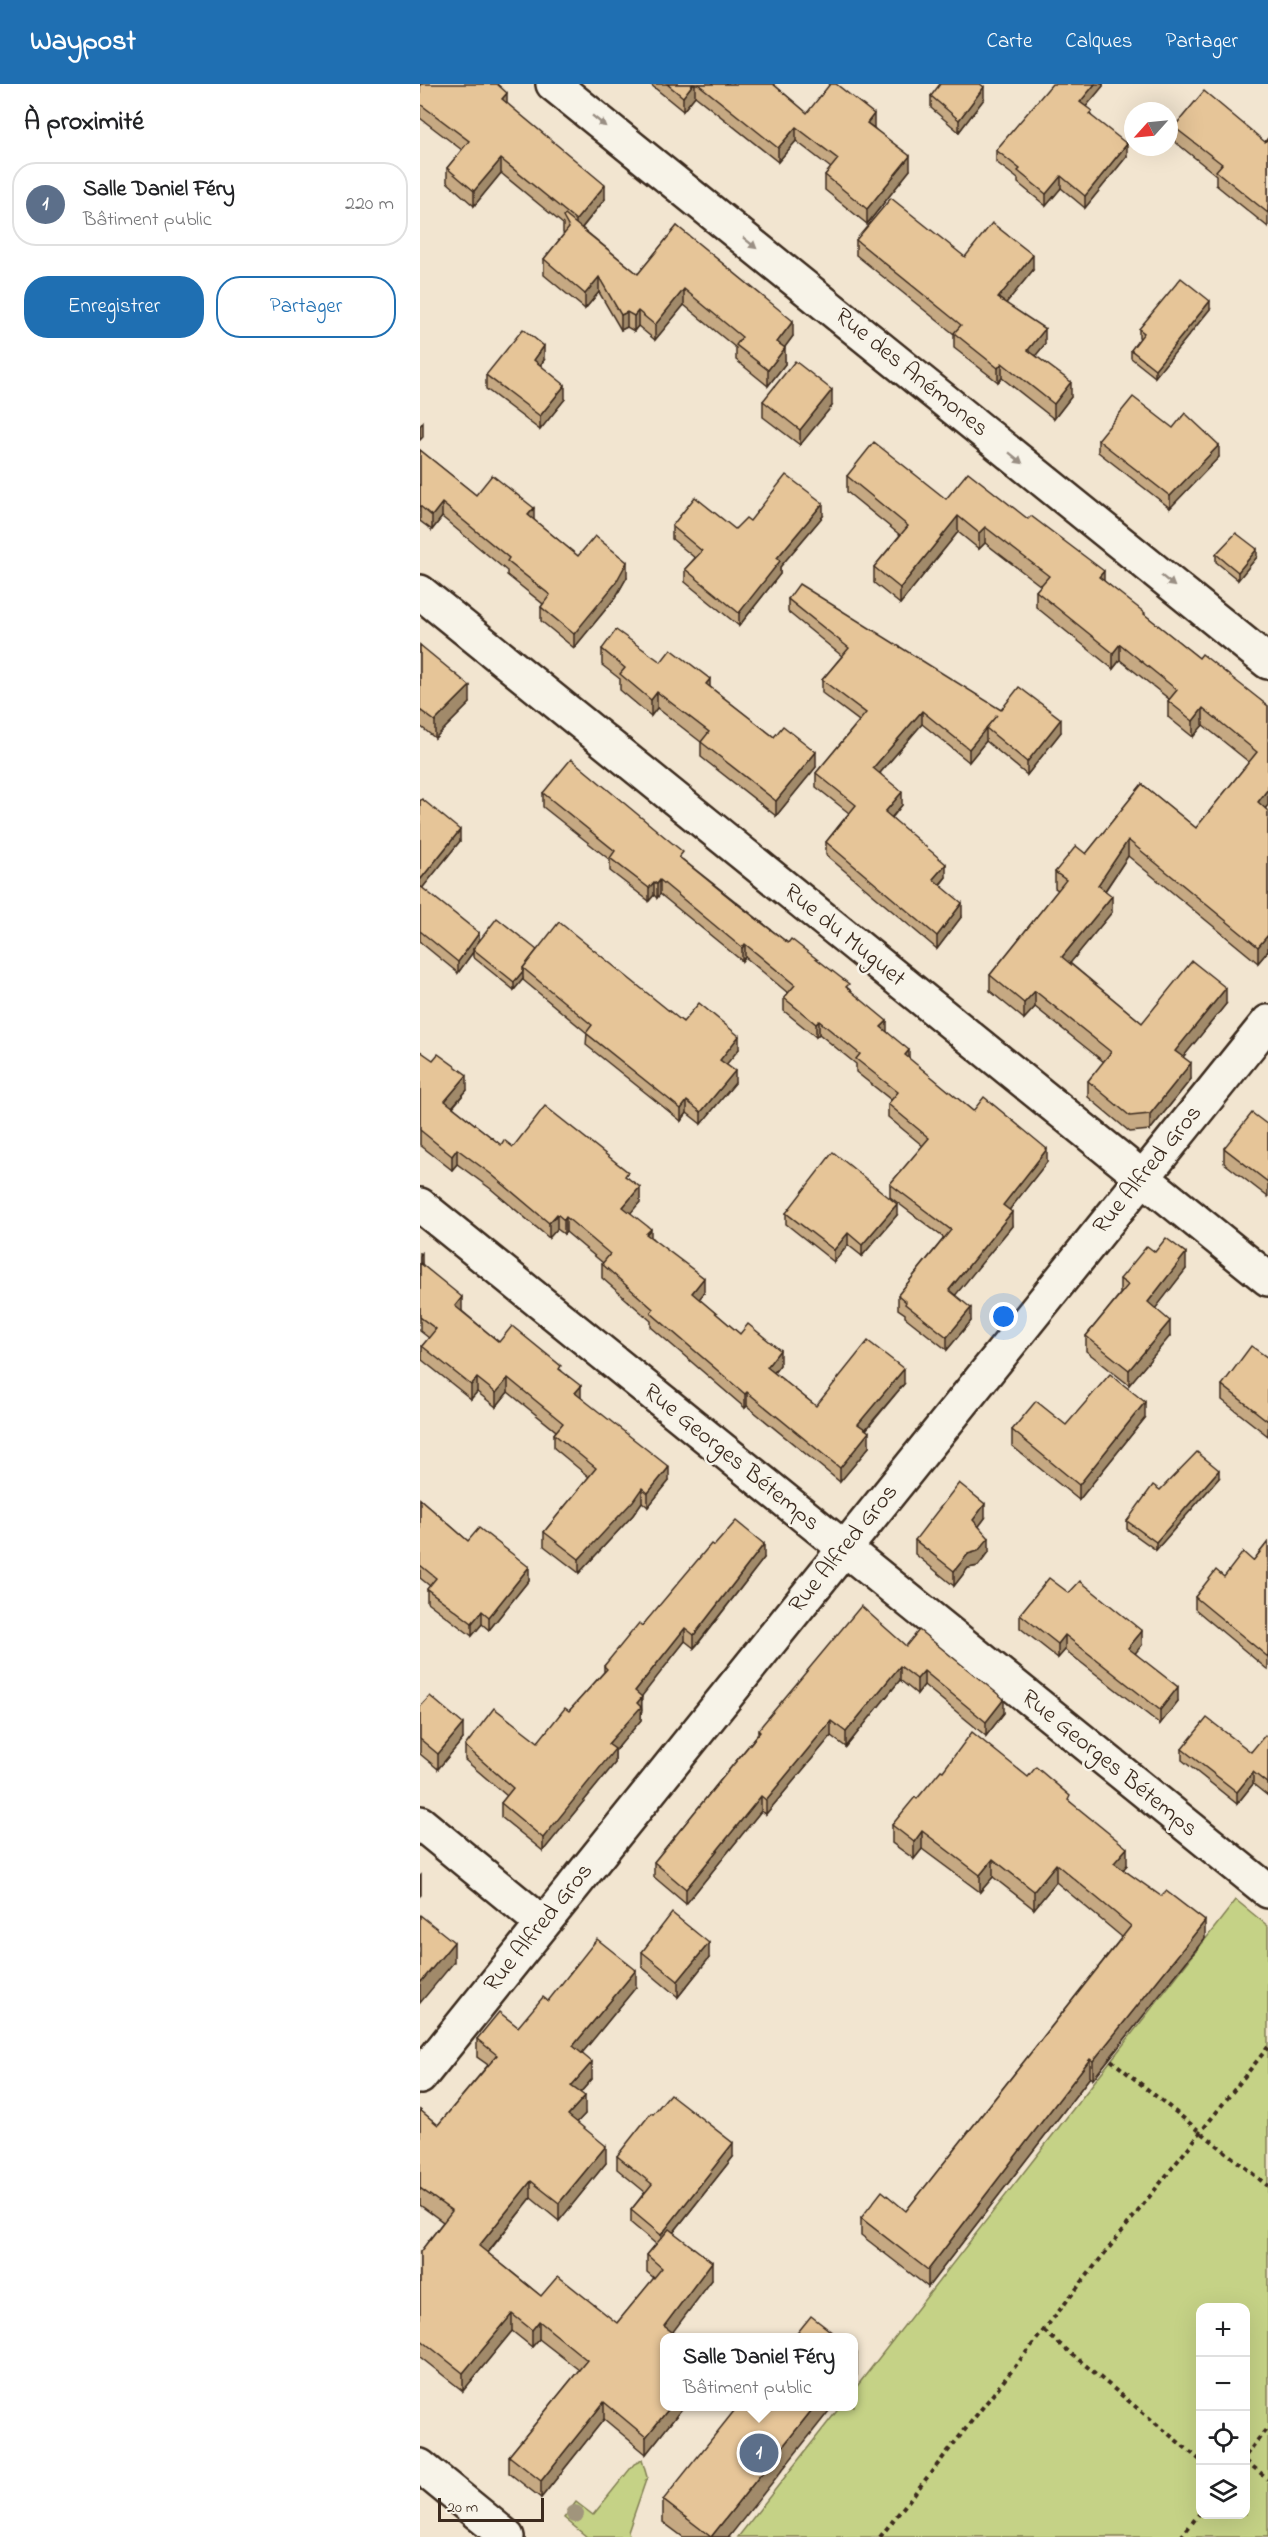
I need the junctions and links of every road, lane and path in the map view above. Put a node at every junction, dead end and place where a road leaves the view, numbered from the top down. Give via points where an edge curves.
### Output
1 (553, 84) edge
2 (420, 592) edge
3 (1268, 662) edge
4 (1268, 1022) edge
5 (1141, 1177) junction
6 (420, 1205) edge
7 (1268, 1279) edge
8 (844, 1550) junction
9 (420, 1823) edge
10 (1268, 1891) edge
11 (542, 1923) junction
12 (1268, 2047) edge
13 (1111, 2060) edge
14 (420, 2077) edge
15 (1201, 2132) junction
16 (1268, 2186) edge
17 (1044, 2331) junction
18 (1268, 2427) edge
19 (1250, 2449) edge
20 (1196, 2457) edge
21 (1250, 2465) edge
22 (420, 2466) edge
23 (1268, 2479) edge
24 (1196, 2518) edge
25 (507, 2537) edge
26 (880, 2537) edge
27 (1181, 2537) edge

1 -> 3 street, Rue des Anémones
2 - 5 street, Rue du Muguet
4 - 5 street, Rue Alfred Gros
5 - 7 street, Rue du Muguet
5 - 8 street, Rue Alfred Gros
6 - 8 street, Rue Georges Bétemps
8 - 10 street, Rue Georges Bétemps
8 - 11 street, Rue Alfred Gros
9 - 11 street
11 - 14 street, Rue Alfred Gros
12 - 15 path
13 - 15 path
15 - 16 path
15 - 17 path
17 - 20 path
17 - 26 path
18 - 19 path
21 - 23 path
22 - 25 street
24 - 27 path

